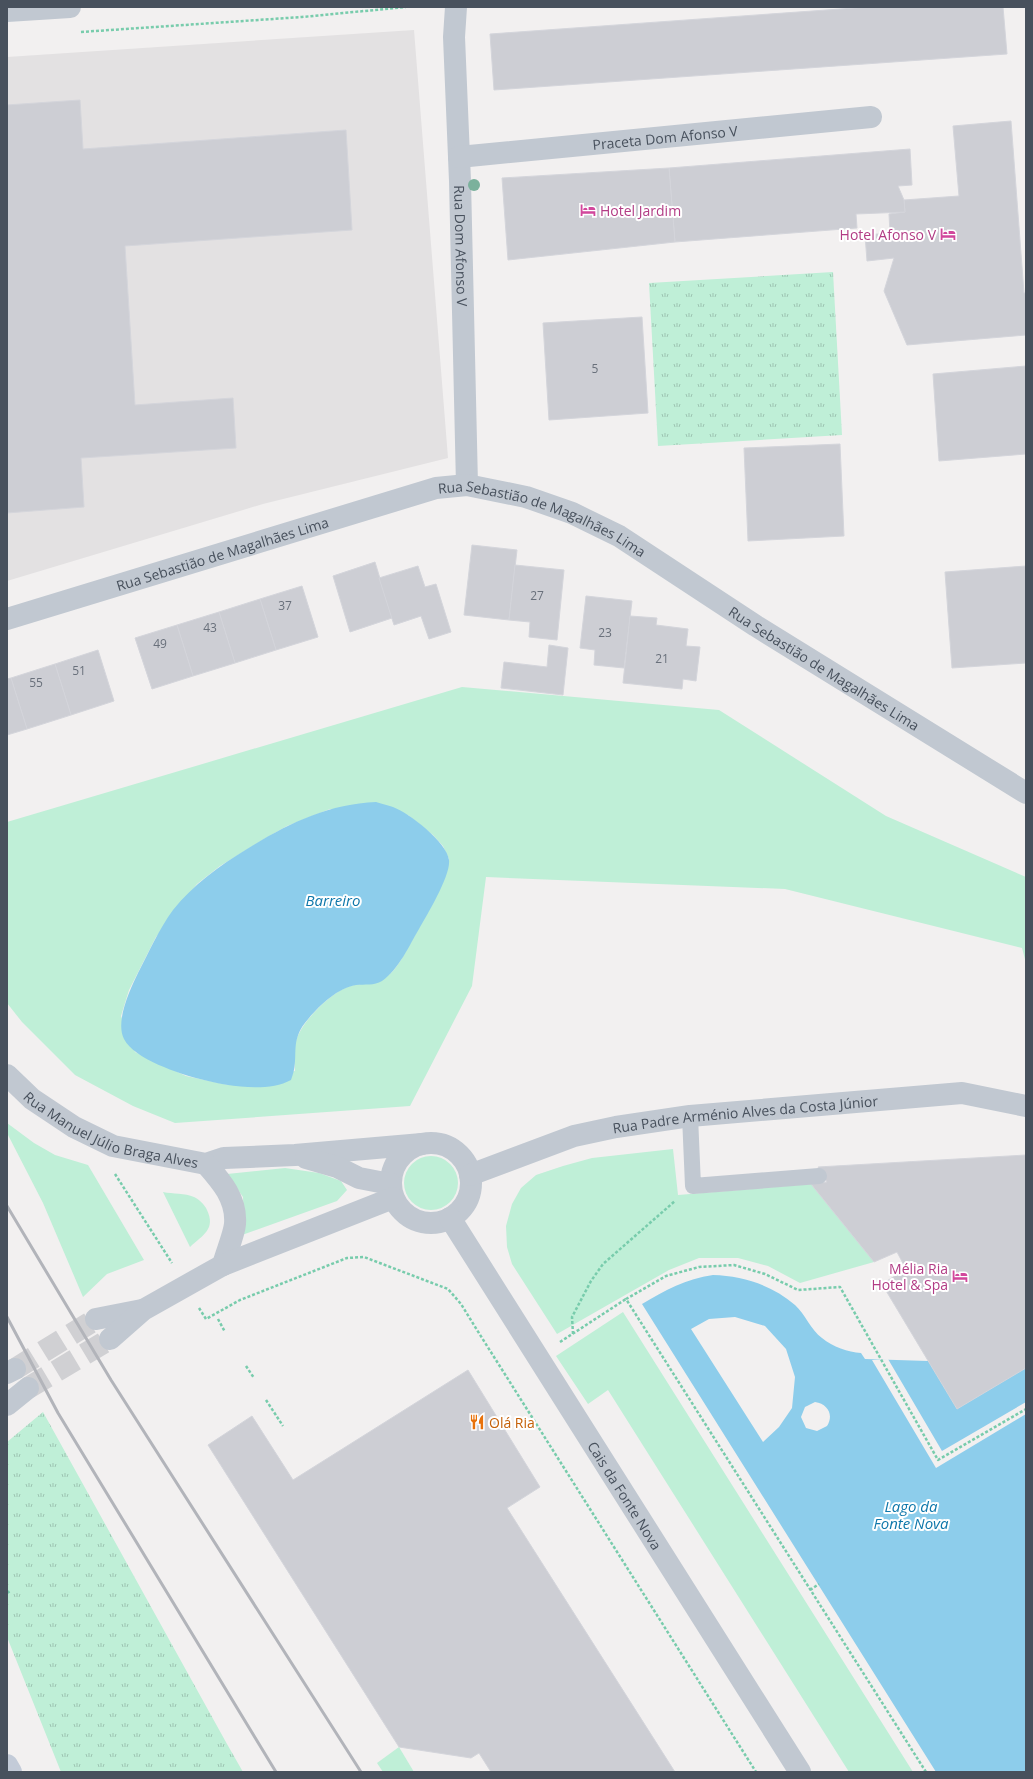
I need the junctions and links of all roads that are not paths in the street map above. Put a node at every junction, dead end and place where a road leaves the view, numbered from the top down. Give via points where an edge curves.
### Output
1 (70, 7) edge
2 (456, 7) edge
3 (7, 11) edge
4 (871, 117) dead end
5 (459, 157) junction
6 (467, 485) junction
7 (7, 619) edge
8 (1026, 793) edge
9 (7, 1075) edge
10 (1026, 1106) edge
11 (690, 1116) junction
12 (422, 1144) junction
13 (295, 1155) junction
14 (206, 1164) junction
15 (470, 1175) junction
16 (819, 1176) dead end
17 (392, 1191) junction
18 (450, 1218) junction
19 (223, 1266) junction
20 (143, 1310) junction
21 (96, 1319) tunnel mouth
22 (110, 1339) tunnel mouth
23 (28, 1388) tunnel mouth
24 (7, 1405) edge
25 (7, 1765) edge
26 (12, 1772) edge
27 (800, 1772) edge

1 - 3 street
2 - 5 street, Rua Dom Afonso V via 454,37
4 - 5 street, Praceta Dom Afonso V
5 - 6 street, Rua Dom Afonso V
6 - 7 street, Rua Sebastião de Magalhães Lima via 436,488
6 - 8 street, Rua Sebastião de Magalhães Lima via 526,497 572,512 619,536 756,626
9 - 14 street, Rua Manuel Júlio Braga Alves via 32,1099 74,1127 113,1146
10 - 11 street, Rua Padre Arménio Alves da Costa Júnior via 962,1093
11 - 15 street, Rua Padre Arménio Alves da Costa Júnior via 574,1136
11 - 16 lane via 693,1186
12 - 13 street, Rua Manuel Júlio Braga Alves
12 - 15 street via 435,1143 447,1146 458,1153 466,1163
12 - 17 street via 399,1158 392,1173
13 - 14 street, Rua Manuel Júlio Braga Alves via 224,1158
13 - 17 street, Rua Manuel Júlio Braga Alves via 337,1167
14 - 19 street via 220,1180 231,1199 235,1224
15 - 18 street via 471,1187 467,1200 461,1210
17 - 18 street via 399,1208 417,1221 428,1224
17 - 19 street
18 - 27 street, Cais da Fonte Nova
19 - 20 street
20 - 21 street
20 - 22 street
23 - 24 street
25 - 26 main road

